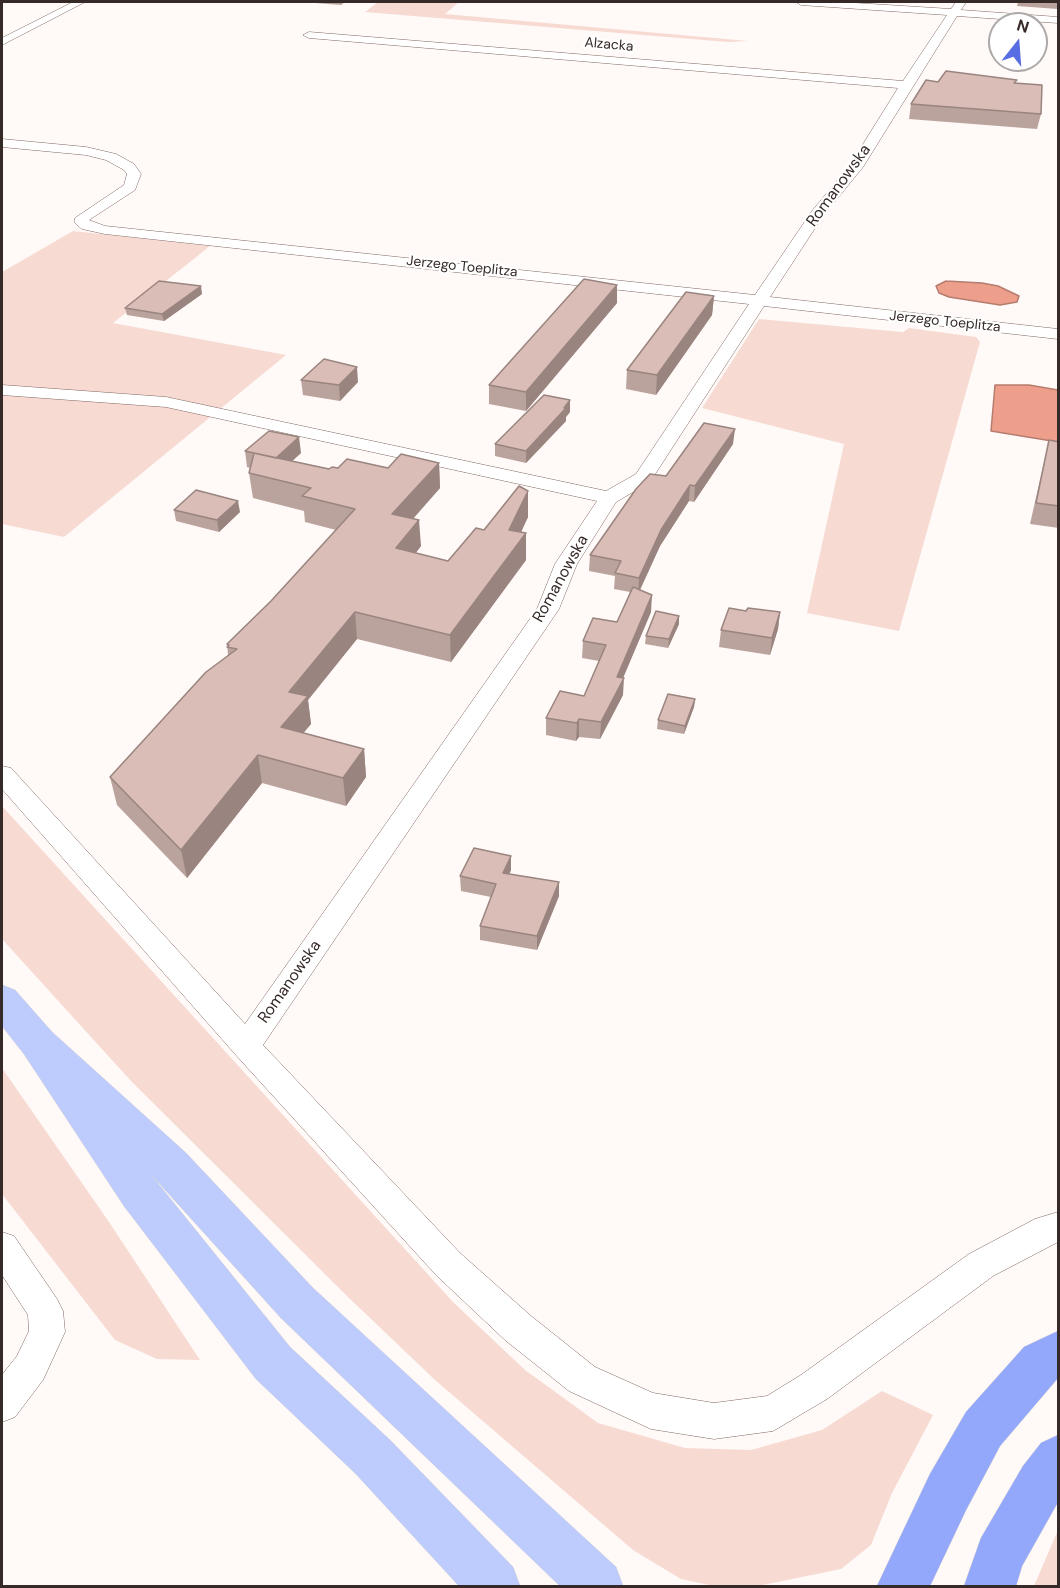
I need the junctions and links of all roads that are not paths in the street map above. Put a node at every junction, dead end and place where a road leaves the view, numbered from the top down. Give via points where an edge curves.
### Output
1 (81, 2) edge
2 (801, 2) edge
3 (959, 7) edge
4 (1059, 20) edge
5 (309, 35) dead end
6 (2, 42) edge
7 (906, 85) junction
8 (2, 143) edge
9 (760, 302) junction
10 (1059, 334) edge
11 (2, 390) edge
12 (609, 498) junction
13 (2, 774) edge
14 (2, 1000) edge
15 (38, 1043) junction
16 (246, 1046) junction
17 (1059, 1227) edge
18 (2, 1247) edge
19 (1059, 1353) edge
20 (2, 1404) edge
21 (1059, 1460) edge
22 (495, 1587) edge
23 (597, 1587) edge
24 (903, 1587) edge
25 (990, 1587) edge

1 - 6 street
2 - 3 street
3 - 4 street
3 - 7 street, Romanowska
5 - 7 street, Alzacka
7 - 9 street, Romanowska via 856,167 817,214
8 - 9 street, Jerzego Toeplitza via 86,152 111,157 129,167 134,174 130,187 82,218 87,226 105,230
9 - 10 street, Jerzego Toeplitza
9 - 12 street, Romanowska via 644,478
11 - 12 street via 166,402
12 - 16 street, Romanowska via 566,564 548,609
13 - 16 street
14 - 15 main road
15 - 22 main road via 139,1192 273,1363 373,1457
15 - 23 main road via 171,1166 297,1303
16 - 17 street via 448,1264 518,1328 582,1379 651,1411 714,1421 773,1413 981,1265
18 - 20 street via 45,1311 46,1332 30,1368
19 - 24 highway via 1041,1363 983,1429
21 - 25 highway via 999,1556

